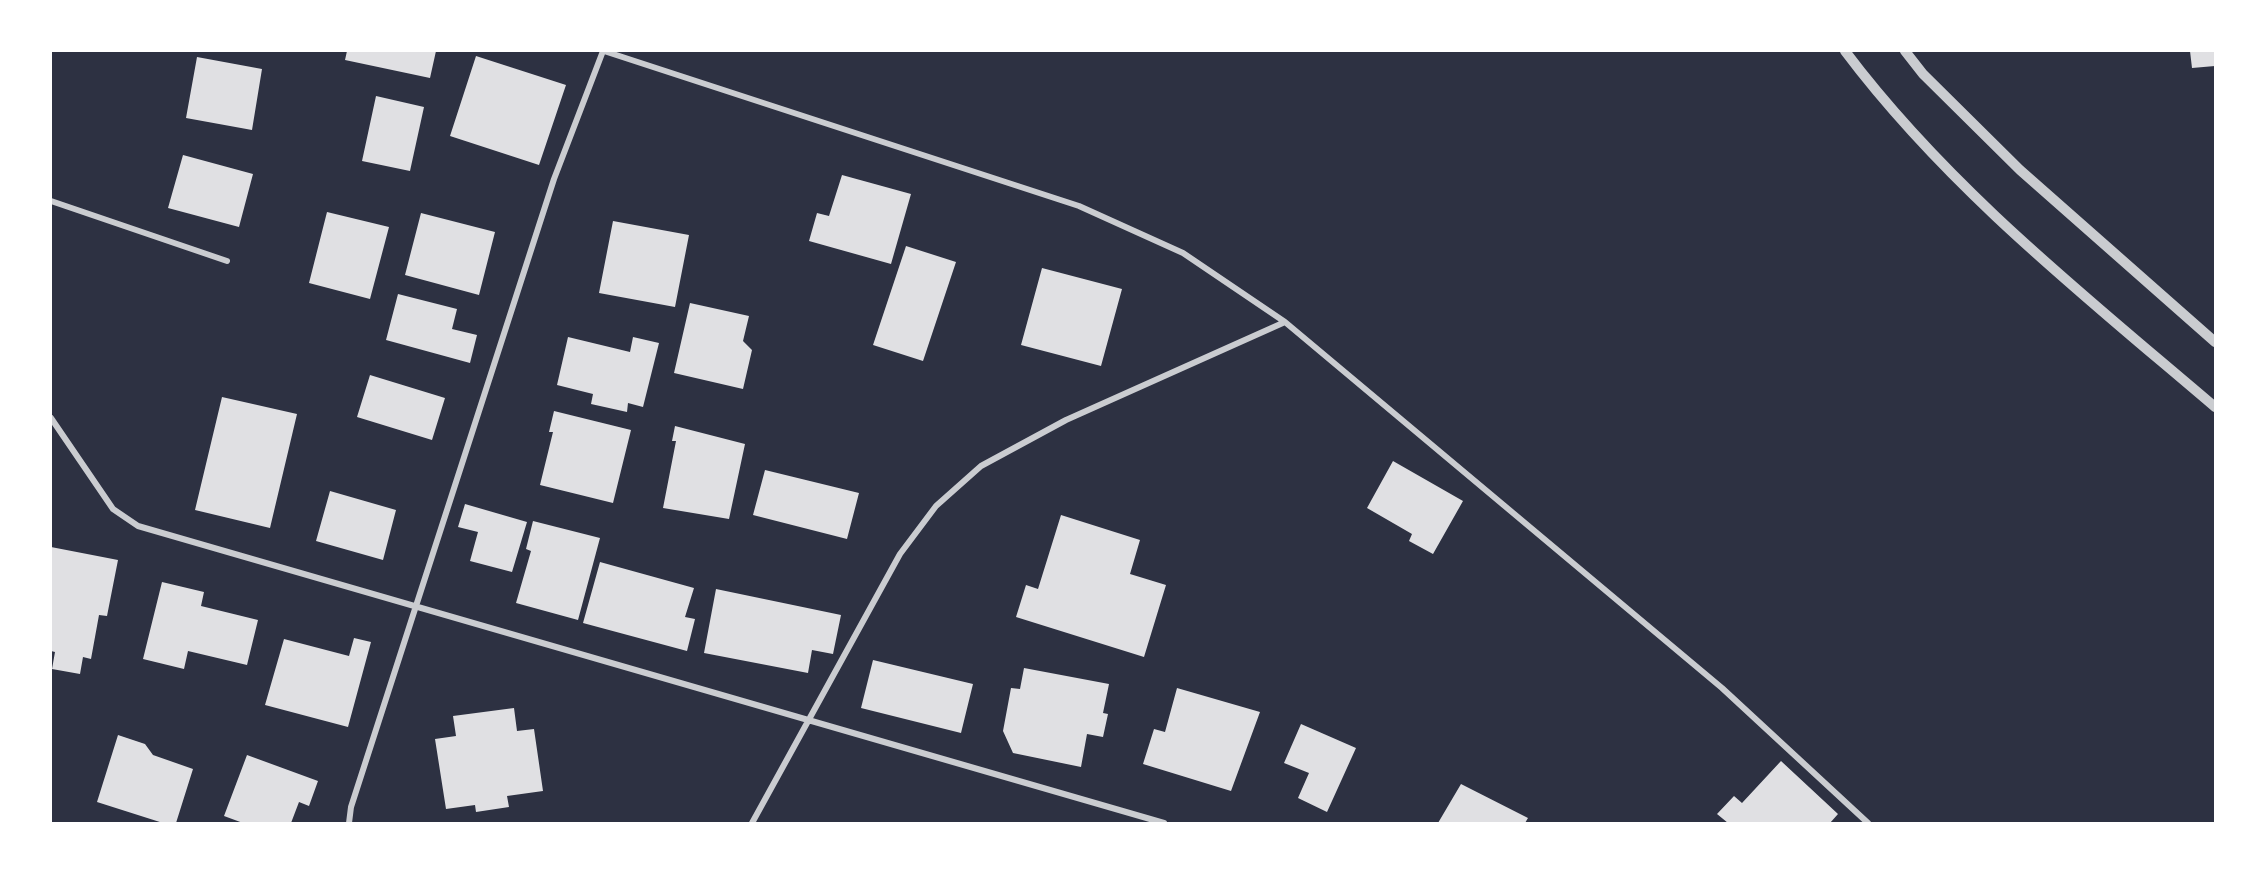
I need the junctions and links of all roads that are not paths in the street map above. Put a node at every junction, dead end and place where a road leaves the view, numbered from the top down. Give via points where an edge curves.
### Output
1 (603, 51) edge
2 (1845, 51) edge
3 (1905, 51) edge
4 (51, 201) edge
5 (227, 261) dead end
6 (1285, 322) junction
7 (2215, 342) edge
8 (2215, 407) edge
9 (51, 418) edge
10 (416, 607) junction
11 (807, 721) junction
12 (349, 823) edge
13 (752, 823) edge
14 (1164, 823) edge
15 (1868, 823) edge

1 - 6 street via 1079,206 1183,253
1 - 10 street via 554,179
2 - 8 street via 1882,100 1983,206
3 - 7 street via 1923,74 2020,170
4 - 5 street
6 - 11 street via 1066,420 981,466 936,506 900,554
6 - 15 street via 1722,688
9 - 10 street via 113,509 126,520
10 - 11 street
10 - 12 street
11 - 13 street
11 - 14 street

